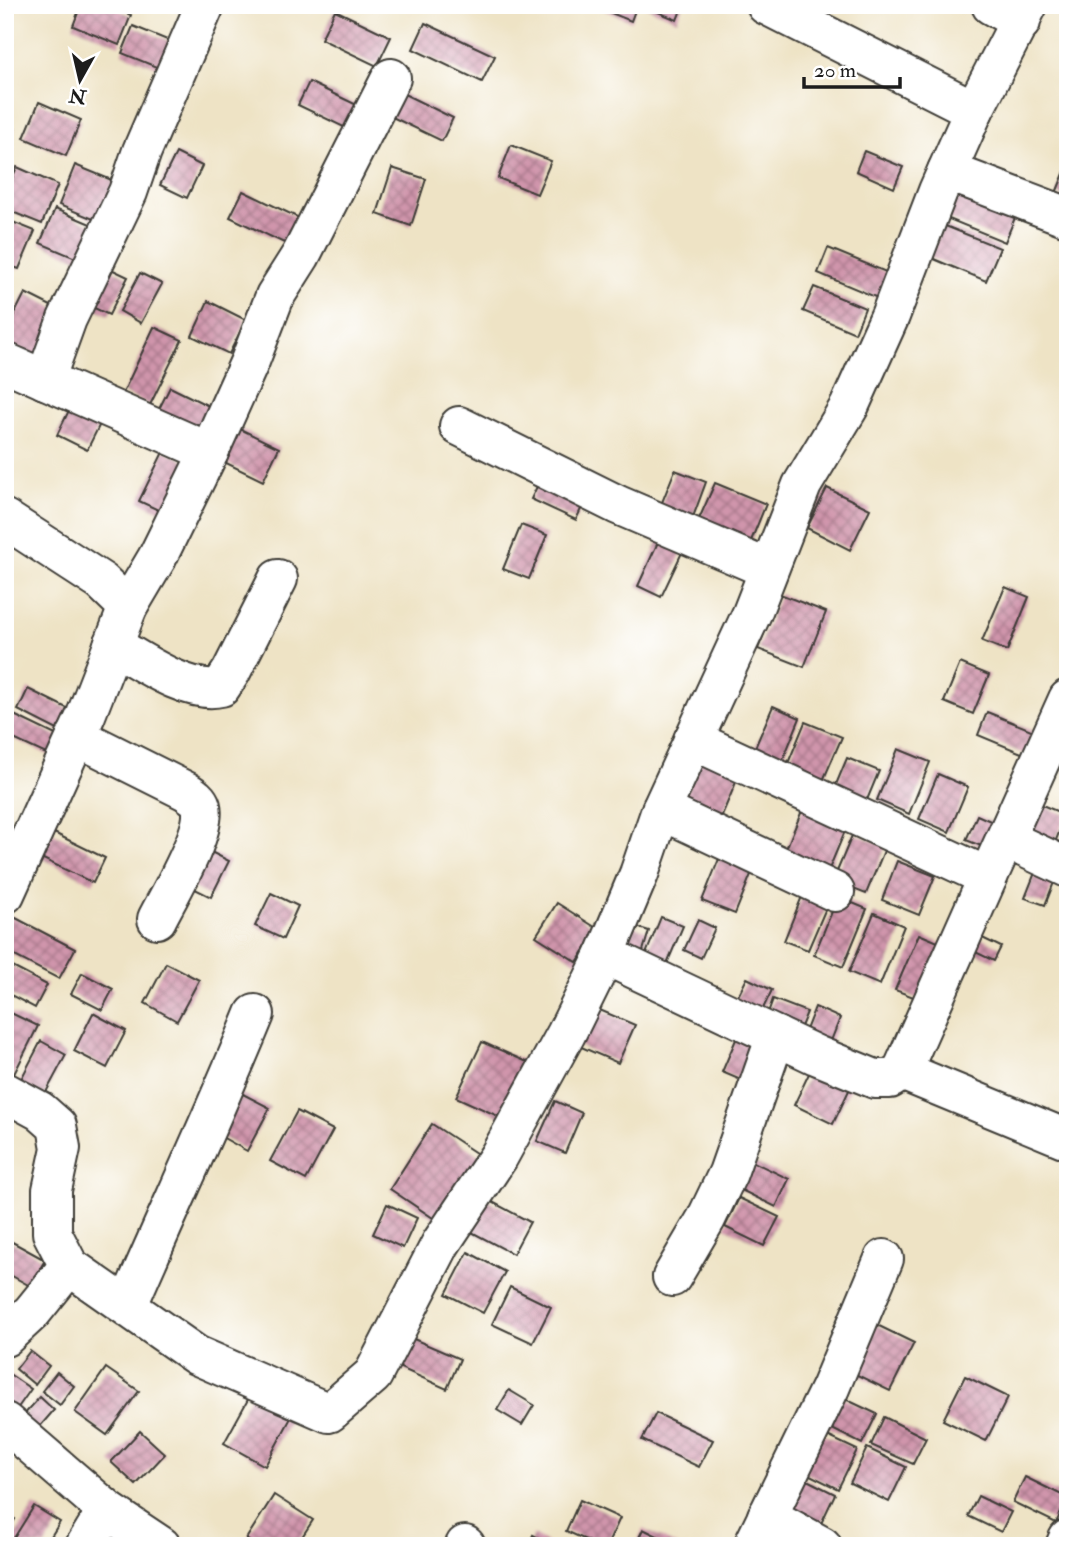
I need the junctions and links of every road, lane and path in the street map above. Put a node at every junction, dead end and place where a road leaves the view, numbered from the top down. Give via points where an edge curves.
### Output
1 (205, 5) edge
2 (766, 5) edge
3 (1013, 11) edge
4 (391, 78) dead end
5 (974, 110) junction
6 (947, 171) junction
7 (1068, 217) edge
8 (5, 362) edge
9 (45, 380) junction
10 (459, 426) dead end
11 (209, 452) junction
12 (5, 519) edge
13 (768, 569) junction
14 (278, 579) dead end
15 (128, 607) junction
16 (113, 645) junction
17 (1068, 699) edge
18 (76, 736) junction
19 (693, 740) junction
20 (661, 810) junction
21 (1006, 839) junction
22 (1068, 869) edge
23 (988, 877) junction
24 (835, 892) dead end
25 (5, 894) edge
26 (157, 919) dead end
27 (604, 955) junction
28 (255, 1014) dead end
29 (776, 1036) junction
30 (902, 1071) junction
31 (5, 1092) edge
32 (1064, 1138) dead end
33 (884, 1259) dead end
34 (69, 1266) junction
35 (672, 1277) dead end
36 (128, 1305) junction
37 (5, 1337) edge
38 (5, 1422) edge
39 (107, 1510) junction
40 (760, 1531) edge
41 (1068, 1539) edge
42 (85, 1546) edge
43 (161, 1546) edge
44 (822, 1546) edge
45 (1065, 1546) edge

1 - 9 street via 128,192 67,319
2 - 5 street
3 - 5 street
4 - 11 street via 301,255 275,296
5 - 6 street
6 - 7 street
6 - 13 street via 890,316 849,407 802,485
8 - 9 street
9 - 11 street
10 - 13 street via 618,505
11 - 15 street
12 - 15 street via 102,582
13 - 19 street
14 - 16 street via 221,687 194,686
15 - 16 street
16 - 18 street
17 - 21 street
18 - 25 street
18 - 26 street via 186,792 202,808 194,846
19 - 20 street
19 - 23 street
20 - 24 street
20 - 27 street
21 - 22 street
21 - 23 street
23 - 30 street
27 - 29 street
27 - 36 street via 499,1156 441,1243 373,1375 329,1413 196,1354
28 - 36 street
29 - 30 street via 875,1079 890,1079
29 - 35 street via 728,1173
30 - 32 street
31 - 34 street via 57,1126 61,1148 52,1190 52,1233
33 - 40 street via 830,1388
34 - 36 street
34 - 37 street
38 - 39 street
39 - 42 street
39 - 43 street
40 - 44 street
41 - 45 street

